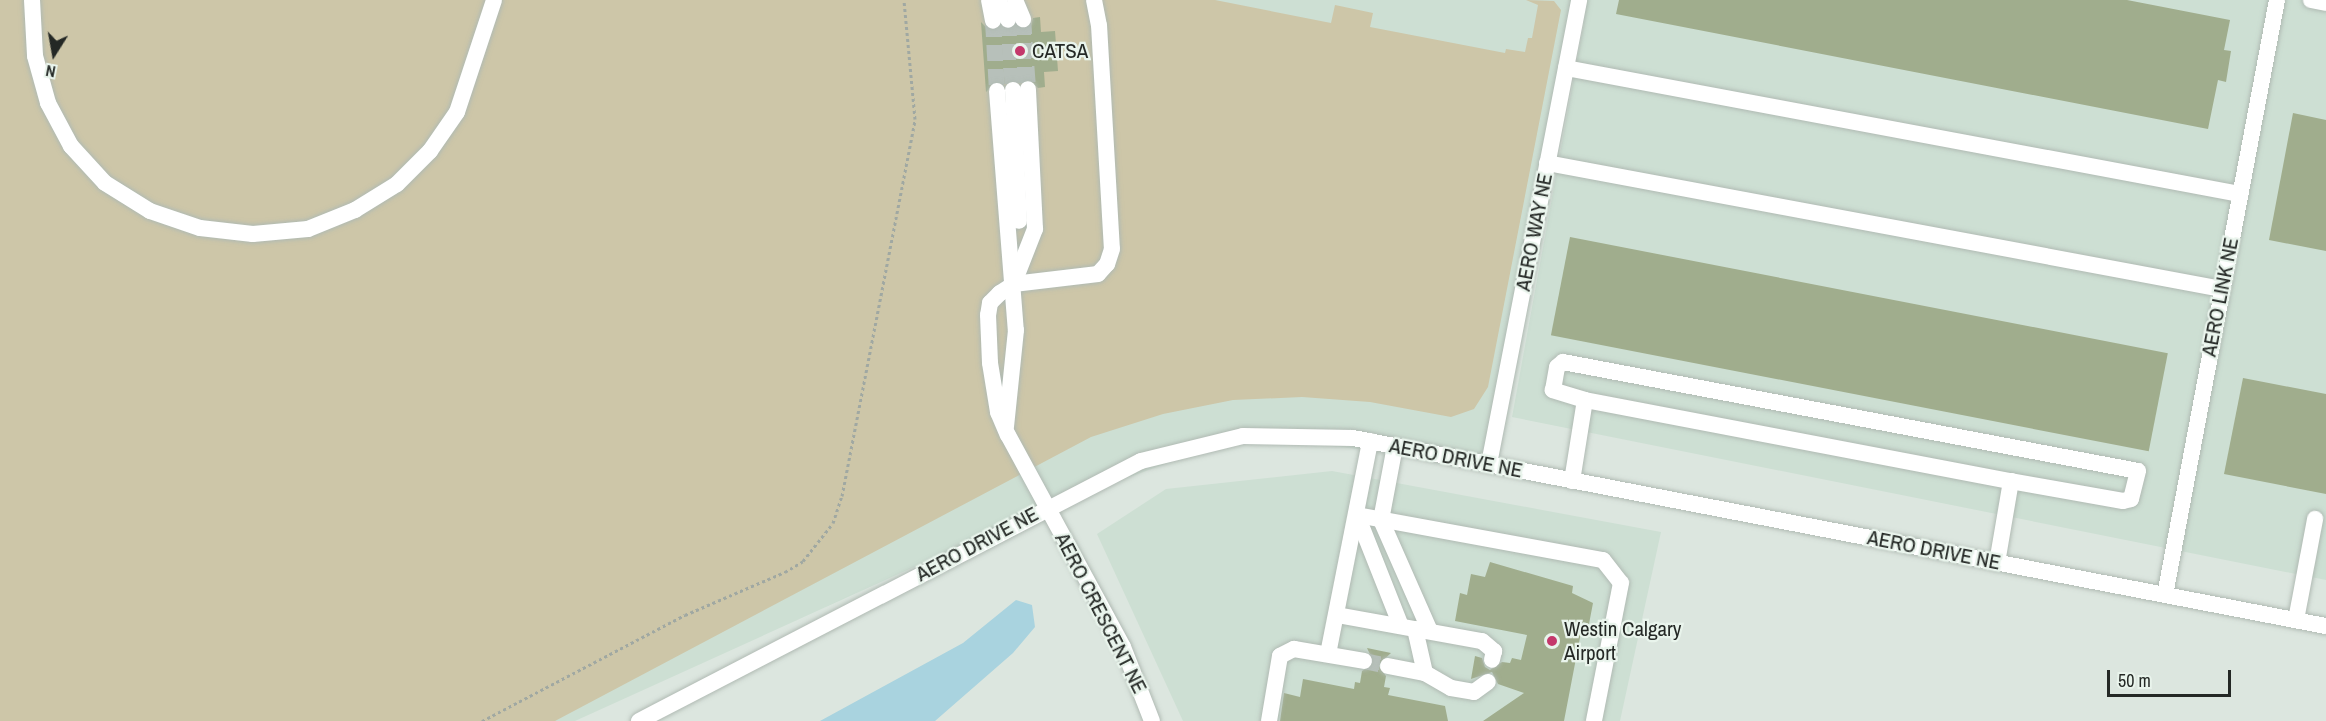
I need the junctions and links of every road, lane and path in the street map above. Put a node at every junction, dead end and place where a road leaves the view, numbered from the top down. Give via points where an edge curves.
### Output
1 (32, 0) edge
2 (494, 0) edge
3 (904, 0) edge
4 (989, 0) edge
5 (998, 0) edge
6 (1015, 0) edge
7 (1094, 0) edge
8 (1579, 0) edge
9 (2277, 0) edge
10 (2311, 0) edge
11 (2326, 3) edge
12 (1008, 20) junction
13 (1566, 68) junction
14 (1547, 164) junction
15 (2240, 194) junction
16 (1014, 284) junction
17 (2222, 289) junction
18 (1585, 400) junction
19 (1008, 435) junction
20 (1370, 441) junction
21 (1395, 446) junction
22 (1489, 464) junction
23 (1572, 481) junction
24 (2011, 481) junction
25 (1046, 507) junction
26 (1357, 514) junction
27 (2315, 519) dead end
28 (1380, 520) junction
29 (1997, 563) junction
30 (2165, 595) junction
31 (1337, 615) junction
32 (2296, 620) junction
33 (2326, 626) edge
34 (1415, 629) junction
35 (1328, 654) junction
36 (1492, 660) dead end
37 (1364, 661) tunnel mouth
38 (1388, 666) tunnel mouth
39 (1425, 673) junction
40 (1488, 682) dead end
41 (482, 721) edge
42 (639, 721) edge
43 (1152, 721) edge
44 (1269, 721) edge
45 (1594, 721) edge

1 - 2 street via 35,56 48,103 71,146 105,183 160,214 200,228 253,234 308,229 356,210 397,184 430,151 457,112
3 - 41 path via 915,119 842,496 833,523 803,561 785,572 685,615
4 - 12 street
5 - 12 street
6 - 12 street
7 - 16 street via 1099,25 1112,249 1098,274
8 - 13 street, AERO WAY NE
9 - 15 street, AERO LINK NE
10 - 11 street
13 - 14 street, AERO WAY NE
13 - 15 street
14 - 17 street
14 - 22 street, AERO WAY NE
15 - 17 street, AERO LINK NE
16 - 16 street via 1012,90 1035,229
16 - 19 street via 1015,362 1005,418
16 - 19 street, AERO CRESCENT NE via 990,303 988,315 993,389
17 - 30 street, AERO LINK NE
18 - 23 street
18 - 24 street
18 - 24 street via 1553,390 1557,367 1563,362 2138,471 2131,499 2123,501
19 - 25 street, AERO CRESCENT NE
20 - 21 street, AERO DRIVE NE
20 - 25 street, AERO DRIVE NE via 1243,436 1142,461
20 - 26 street
21 - 22 street, AERO DRIVE NE
21 - 28 street
22 - 23 street, AERO DRIVE NE
23 - 29 street, AERO DRIVE NE
24 - 29 street
25 - 42 street, AERO DRIVE NE
25 - 43 street, AERO CRESCENT NE via 1123,647
26 - 28 street
26 - 31 street
26 - 34 street
27 - 32 street
28 - 34 street
28 - 45 street via 1603,560 1621,583
29 - 30 street, AERO DRIVE NE
30 - 32 street, AERO DRIVE NE
31 - 34 street
31 - 35 street
32 - 33 street, AERO DRIVE NE
34 - 36 street via 1482,641 1494,651
34 - 39 street
35 - 37 street
35 - 44 street via 1294,649 1280,656
38 - 39 street
39 - 40 street via 1451,688 1474,692

